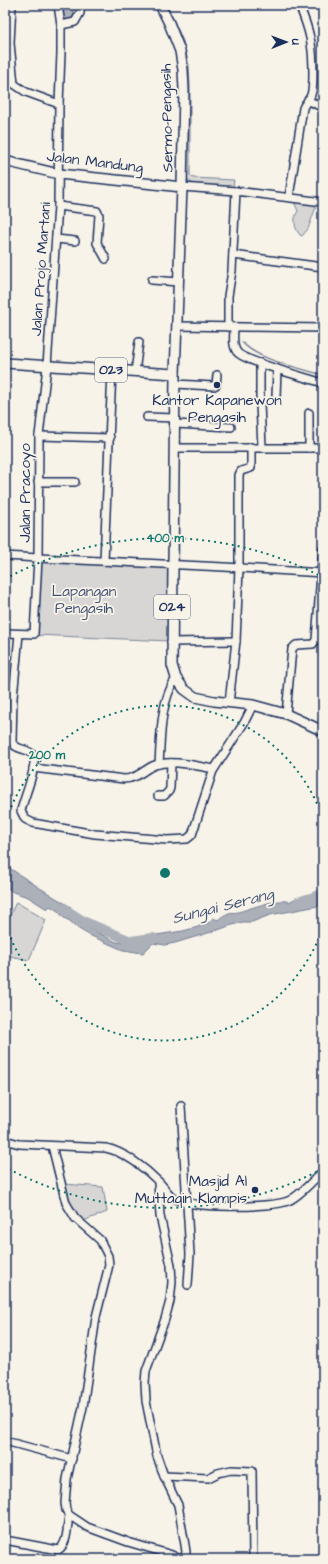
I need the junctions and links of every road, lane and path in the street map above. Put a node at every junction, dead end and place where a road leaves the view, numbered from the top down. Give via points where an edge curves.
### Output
1 (12, 5) edge
2 (58, 5) edge
3 (80, 5) edge
4 (160, 5) edge
5 (299, 5) edge
6 (61, 25) junction
7 (308, 100) junction
8 (59, 104) junction
9 (323, 108) edge
10 (5, 161) edge
11 (59, 174) junction
12 (182, 187) junction
13 (236, 191) junction
14 (289, 197) junction
15 (323, 202) edge
16 (58, 206) junction
17 (56, 240) junction
18 (75, 241) dead end
19 (233, 255) junction
20 (106, 259) dead end
21 (323, 267) edge
22 (152, 280) dead end
23 (179, 282) junction
24 (177, 326) junction
25 (231, 327) junction
26 (323, 328) edge
27 (139, 342) dead end
28 (5, 363) edge
29 (260, 363) junction
30 (47, 366) junction
31 (277, 369) junction
32 (112, 370) junction
33 (135, 372) junction
34 (175, 374) junction
35 (217, 375) dead end
36 (323, 383) edge
37 (175, 384) junction
38 (276, 397) dead end
39 (309, 413) dead end
40 (147, 417) dead end
41 (175, 421) junction
42 (231, 426) dead end
43 (39, 436) junction
44 (110, 438) junction
45 (251, 447) junction
46 (262, 447) junction
47 (174, 448) junction
48 (309, 448) junction
49 (323, 448) edge
50 (38, 482) junction
51 (75, 482) dead end
52 (323, 548) edge
53 (5, 556) edge
54 (38, 558) junction
55 (104, 561) junction
56 (172, 565) junction
57 (239, 568) junction
58 (322, 573) edge
59 (5, 633) edge
60 (19, 634) junction
61 (236, 641) junction
62 (171, 642) junction
63 (176, 678) junction
64 (229, 703) junction
65 (253, 705) junction
66 (286, 714) junction
67 (323, 731) edge
68 (171, 763) junction
69 (159, 764) junction
70 (33, 768) junction
71 (214, 769) junction
72 (158, 796) dead end
73 (181, 1106) dead end
74 (5, 1140) edge
75 (52, 1146) junction
76 (323, 1171) edge
77 (158, 1182) junction
78 (187, 1203) junction
79 (188, 1286) dead end
80 (5, 1441) edge
81 (72, 1458) junction
82 (164, 1476) junction
83 (69, 1515) junction
84 (5, 1540) edge
85 (178, 1559) edge
86 (184, 1559) edge
87 (253, 1559) edge

1 - 8 street via 10,43 14,84 26,92
2 - 6 street, Jalan Projo Martani
3 - 6 street via 80,13 75,22
4 - 12 main road, Sermo-Pengasih via 176,40 183,70
5 - 7 street via 312,41 313,80
6 - 8 street, Jalan Projo Martani
7 - 9 street
7 - 14 street via 303,108
8 - 11 street, Jalan Projo Martani
10 - 11 main road, Jalan Mandung
11 - 12 main road, Jalan Mandung
11 - 16 street, Jalan Projo Martani
12 - 13 street
12 - 23 main road, Sermo-Pengasih
13 - 14 street
13 - 19 street
14 - 15 street
16 - 17 street, Jalan Projo Martani
16 - 20 street via 98,211 97,243
17 - 18 street
17 - 30 street, Jalan Projo Martani
19 - 21 street
19 - 25 street via 228,296
22 - 23 street
23 - 24 main road, Sermo-Pengasih
24 - 25 street
24 - 34 main road, Sermo-Pengasih
25 - 26 street
25 - 29 street via 237,352
27 - 33 street
28 - 30 main road, 023
29 - 31 street
29 - 46 street
30 - 32 main road, 023
30 - 43 street, Jalan Pracoyo
31 - 36 street
31 - 38 street
32 - 33 main road, 023
32 - 44 street
33 - 34 main road, 023
34 - 37 main road, 024
35 - 37 street via 214,386
37 - 41 main road, 024
39 - 48 street
40 - 41 street
41 - 42 street
41 - 47 main road, 024
43 - 44 street
43 - 50 street, Jalan Pracoyo
44 - 55 street
45 - 46 street
45 - 47 street
45 - 57 street via 251,468 240,472
46 - 48 street
47 - 56 main road, 024
48 - 49 street
50 - 51 street
50 - 54 street, Jalan Pracoyo
52 - 58 street
53 - 54 street
54 - 55 street, Jalan Pracoyo
54 - 60 street via 34,634
55 - 56 street, Jalan Pracoyo
56 - 57 street, Jalan Pracoyo
56 - 62 main road, 024
57 - 58 street, Jalan Pracoyo
57 - 61 street
58 - 66 street via 316,640 313,644 296,645 292,649
59 - 60 street
60 - 70 street via 12,742 14,746 32,754
61 - 62 street
61 - 64 street
62 - 63 main road, 024 via 172,666
63 - 64 main road via 184,689 196,696
63 - 69 street via 165,700
64 - 65 main road
65 - 66 main road
65 - 71 street via 244,724
66 - 67 main road
68 - 69 street
68 - 71 street
68 - 72 street via 169,791 164,796
69 - 70 street via 129,779
70 - 71 street via 21,811 25,819 34,823 95,834 179,840 192,835
73 - 78 street
74 - 75 street via 19,1144
75 - 77 street via 117,1150
75 - 81 street via 66,1203 75,1218 100,1240 109,1264 96,1317
76 - 78 street via 290,1201 243,1206
77 - 78 street via 179,1202
77 - 82 street via 160,1216 171,1265 171,1288 170,1301 146,1371 145,1383 149,1418
78 - 79 street via 190,1254
80 - 81 street
81 - 83 street via 65,1499
82 - 86 street via 178,1505 186,1552
82 - 87 street via 208,1478 231,1470 252,1471
83 - 84 street via 64,1544 58,1550
83 - 85 street via 87,1527

